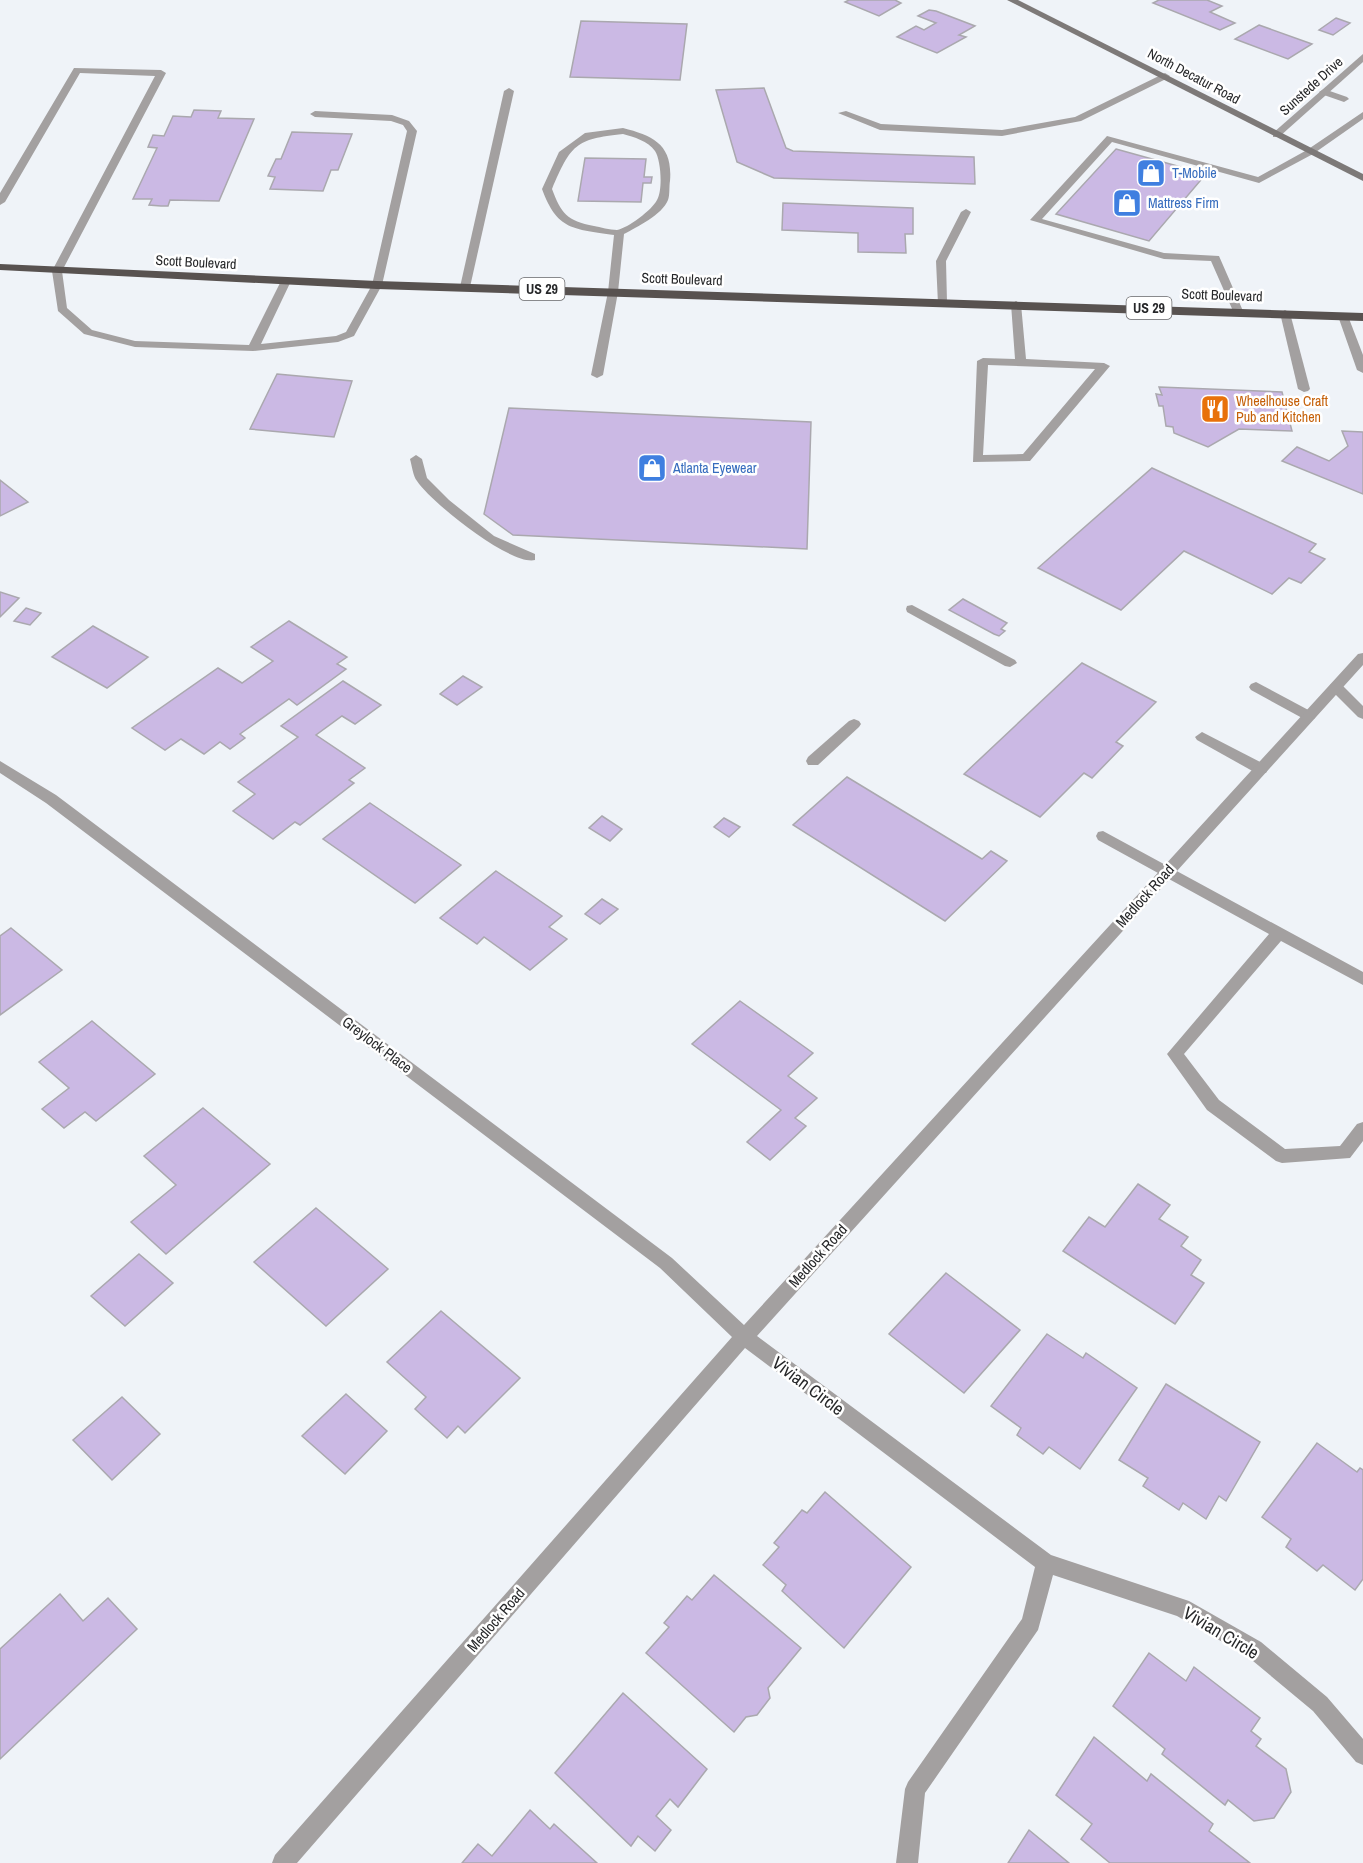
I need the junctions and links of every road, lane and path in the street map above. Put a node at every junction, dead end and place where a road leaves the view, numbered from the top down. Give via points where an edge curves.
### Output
1 (1011, 0) edge
2 (1363, 57) edge
3 (1165, 76) junction
4 (509, 91) dead end
5 (1324, 92) junction
6 (1344, 99) dead end
7 (843, 112) dead end
8 (315, 114) dead end
9 (1363, 115) edge
10 (1276, 135) junction
11 (1310, 152) junction
12 (1363, 178) edge
13 (1, 197) edge
14 (966, 212) dead end
15 (619, 233) junction
16 (0, 267) edge
17 (57, 271) junction
18 (286, 281) junction
19 (377, 285) junction
20 (465, 287) junction
21 (613, 292) junction
22 (942, 302) junction
23 (1016, 304) junction
24 (1238, 311) junction
25 (1285, 313) junction
26 (1343, 316) junction
27 (1363, 317) edge
28 (253, 348) junction
29 (1021, 363) junction
30 (1363, 370) edge
31 (597, 375) dead end
32 (1304, 389) dead end
33 (416, 459) dead end
34 (531, 557) dead end
35 (912, 609) dead end
36 (1363, 657) edge
37 (1010, 663) dead end
38 (1256, 687) dead end
39 (1336, 687) junction
40 (1363, 714) edge
41 (1309, 716) junction
42 (854, 724) dead end
43 (1202, 737) dead end
44 (813, 761) dead end
45 (0, 766) edge
46 (1261, 769) junction
47 (1103, 836) dead end
48 (1166, 873) junction
49 (1279, 933) junction
50 (1363, 979) edge
51 (1363, 1129) edge
52 (744, 1337) junction
53 (1046, 1563) junction
54 (1363, 1755) edge
55 (283, 1863) edge
56 (907, 1863) edge

1 - 3 main road, North Decatur Road
2 - 5 street, Sunstede Drive
3 - 7 street via 1078,119 1002,133 880,127
3 - 10 main road, North Decatur Road
4 - 20 street
5 - 6 street
5 - 10 street, Sunstede Drive
8 - 19 street via 392,118 406,123 412,131
9 - 11 street
10 - 11 main road, North Decatur Road
11 - 12 main road, North Decatur Road
11 - 24 street via 1259,180 1110,138 1035,219 1164,256 1215,258
13 - 17 street via 77,70 161,73
14 - 22 street via 941,261
15 - 15 street via 645,219 663,200 666,166 660,148 642,136 623,131 588,135 562,154 547,189 555,211 565,219
15 - 21 street
16 - 17 highway, Scott Boulevard / US 29
17 - 18 highway, Scott Boulevard / US 29
17 - 28 street via 62,309 88,332 135,344
18 - 19 highway, Scott Boulevard / US 29
18 - 28 street
19 - 20 highway, Scott Boulevard / US 29
19 - 28 street via 350,334 338,339
20 - 21 highway, Scott Boulevard / US 29
21 - 22 highway, Scott Boulevard / US 29
21 - 31 street
22 - 23 highway, Scott Boulevard / US 29
23 - 24 highway, Scott Boulevard / US 29
23 - 29 street
24 - 25 highway, Scott Boulevard / US 29
25 - 26 highway, Scott Boulevard / US 29
25 - 32 street
26 - 27 highway, Scott Boulevard / US 29
26 - 30 street
29 - 29 street via 983,361 976,459 1026,458 1104,366
33 - 34 street via 421,479 445,503 490,539
35 - 37 street
36 - 39 street, Medlock Road
38 - 41 street
39 - 40 street
39 - 41 street, Medlock Road
41 - 46 street, Medlock Road
42 - 44 street
43 - 46 street
45 - 52 street, Greylock Place via 51,799 666,1263
46 - 48 street, Medlock Road
47 - 48 street
48 - 49 street
48 - 52 street, Medlock Road
49 - 50 street
49 - 51 street via 1175,1054 1212,1105 1282,1156 1344,1153
52 - 53 street, Vivian Circle
52 - 55 street, Medlock Road
53 - 54 street, Vivian Circle via 1182,1608 1254,1649 1320,1704
53 - 56 street via 1031,1623 915,1789

